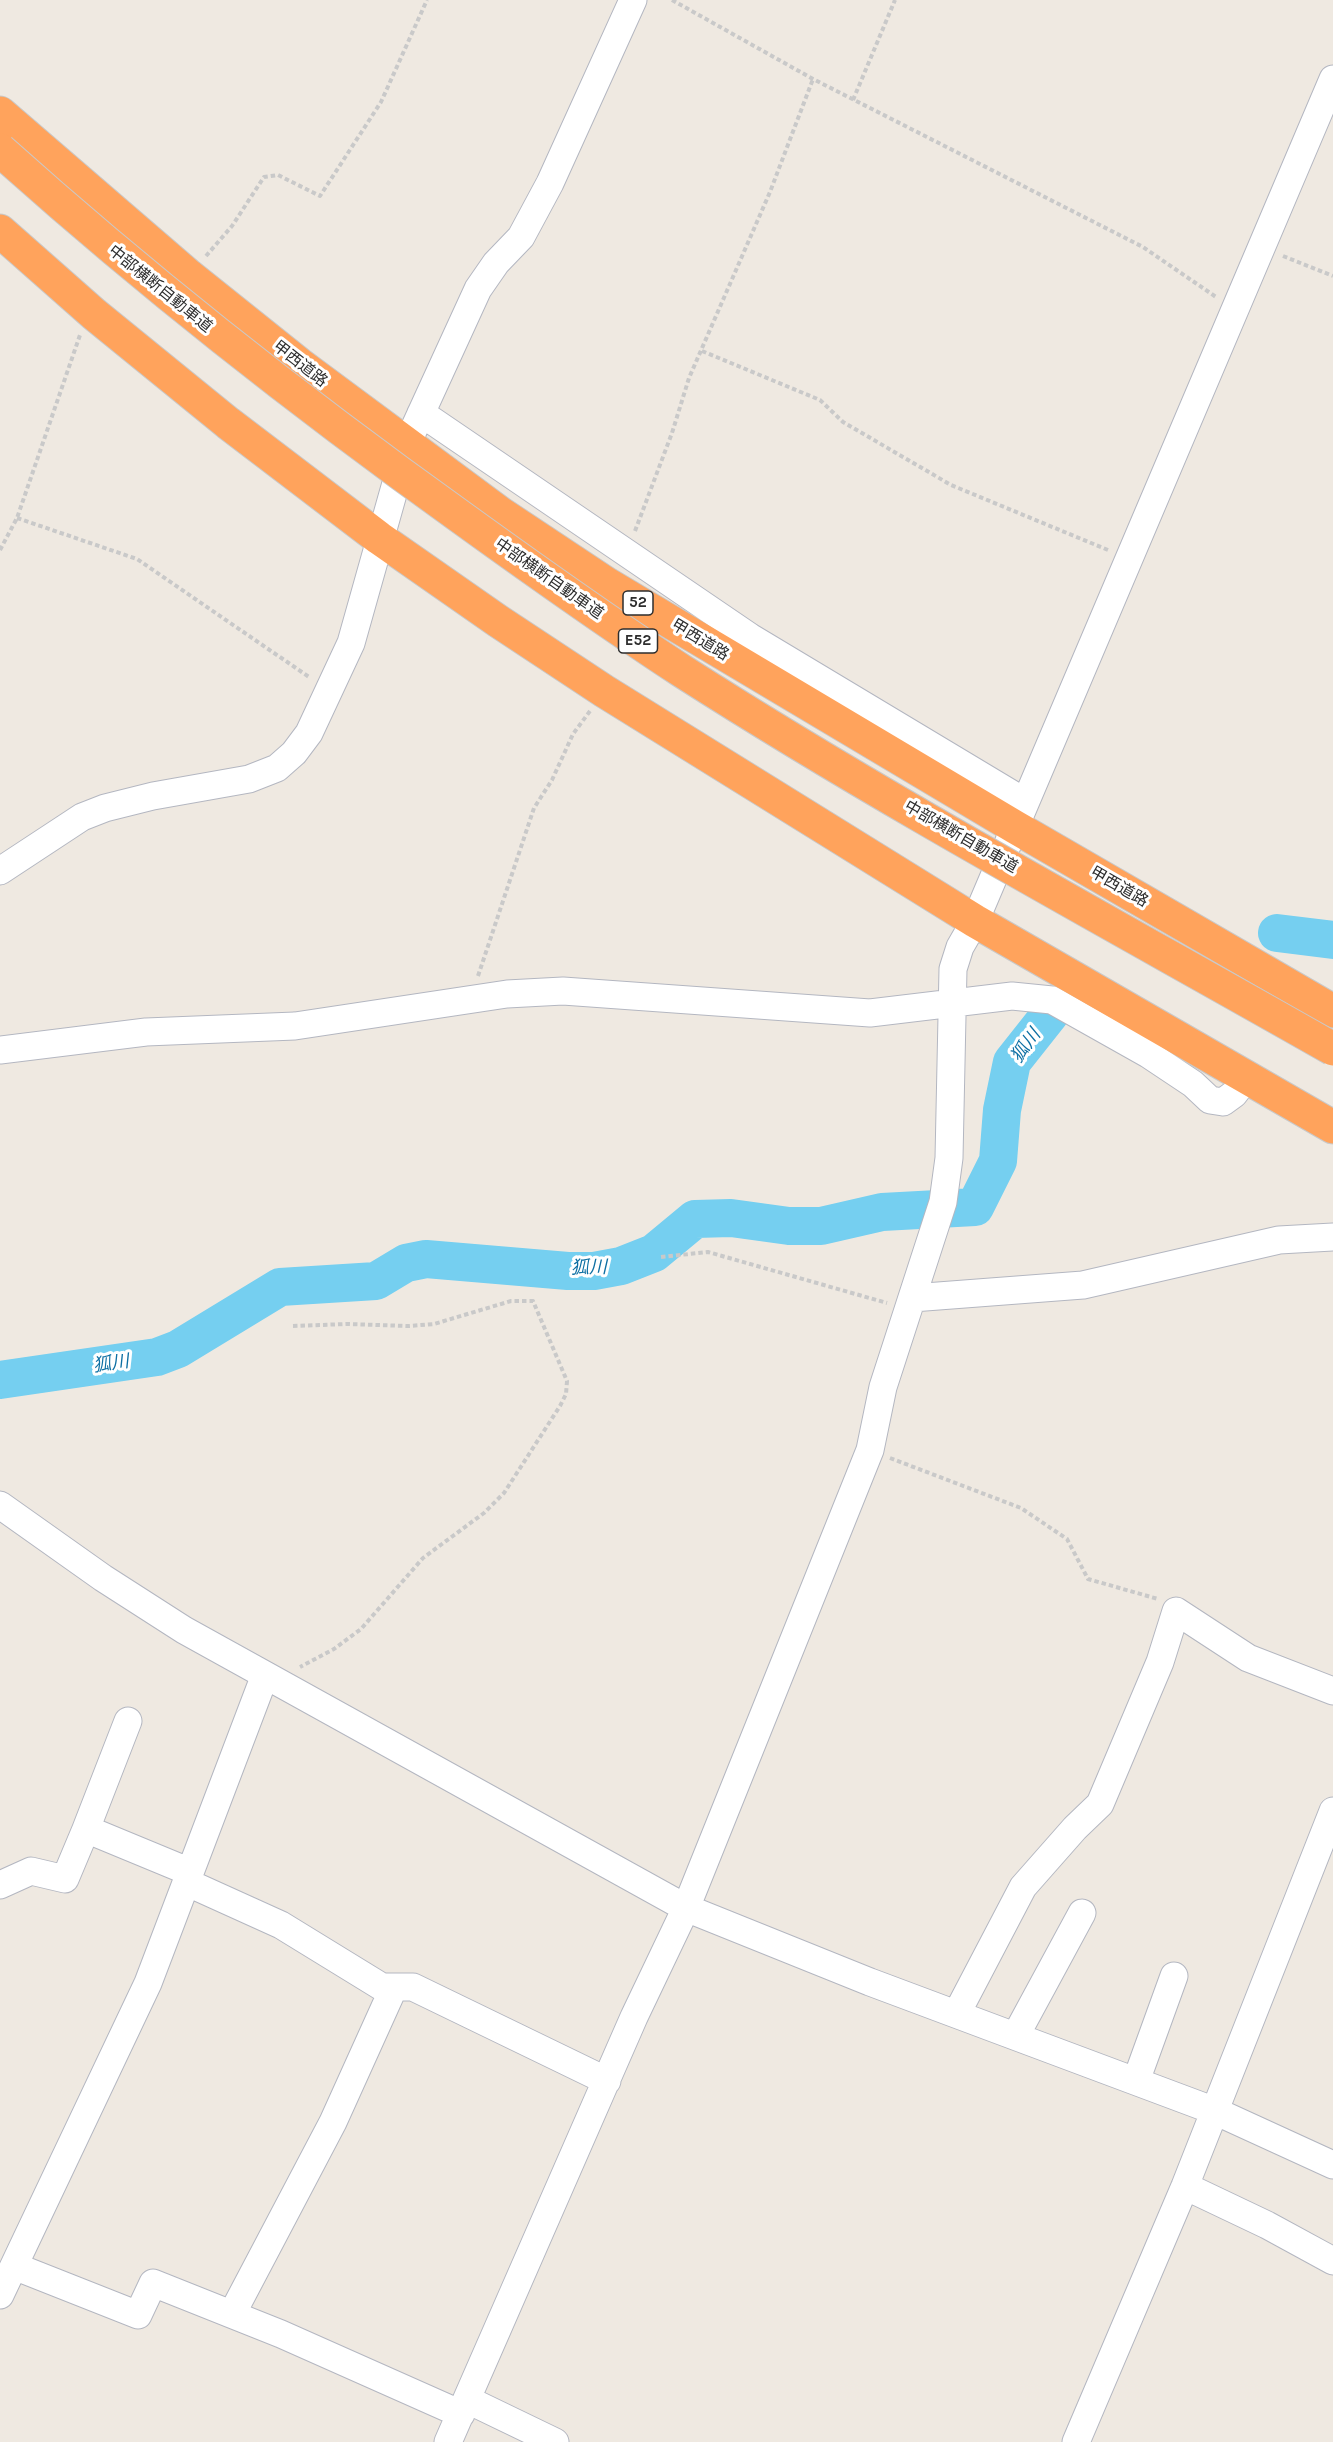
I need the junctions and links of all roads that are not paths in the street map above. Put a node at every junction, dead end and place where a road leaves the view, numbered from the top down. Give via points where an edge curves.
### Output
1 (633, 0) edge
2 (1333, 79) edge
3 (0, 113) edge
4 (0, 150) edge
5 (0, 231) edge
6 (421, 413) junction
7 (407, 444) junction
8 (380, 538) junction
9 (1020, 814) junction
10 (0, 871) edge
11 (975, 921) junction
12 (951, 1005) junction
13 (1333, 1011) edge
14 (1333, 1049) edge
15 (0, 1050) edge
16 (1247, 1077) junction
17 (1333, 1127) edge
18 (1333, 1237) edge
19 (910, 1304) junction
20 (0, 1505) edge
21 (270, 1677) junction
22 (1333, 1691) edge
23 (128, 1721) dead end
24 (1333, 1811) edge
25 (86, 1829) junction
26 (188, 1877) junction
27 (0, 1885) edge
28 (686, 1908) junction
29 (1082, 1913) dead end
30 (1174, 1976) dead end
31 (394, 1987) junction
32 (957, 2013) junction
33 (1016, 2035) junction
34 (607, 2081) junction
35 (1136, 2081) junction
36 (1215, 2110) junction
37 (1333, 2165) edge
38 (1185, 2186) junction
39 (1333, 2261) edge
40 (14, 2266) junction
41 (0, 2295) edge
42 (232, 2314) junction
43 (465, 2407) junction
44 (448, 2442) edge
45 (555, 2442) edge
46 (1076, 2442) edge

1 - 6 street via 550,183 521,237 478,289
2 - 9 street
3 - 7 highway, 甲西道路 / 52 via 189,276
4 - 14 highway, 中部横断自動車道 / E52, bridge via 102,242 240,353 400,474 681,670 955,834
5 - 8 highway via 228,423
6 - 7 street
6 - 9 street via 626,554
7 - 8 street
7 - 9 highway, 甲西道路 / 52 via 500,513 607,584
8 - 10 street via 351,643 309,733 277,768 249,779 105,808 82,817
8 - 11 highway via 604,690
9 - 11 street
9 - 13 highway, 甲西道路 / 52
11 - 12 street via 957,958
11 - 16 highway
12 - 15 street via 870,1013 563,991 470,999 295,1026 146,1032
12 - 16 street via 1012,996 1052,1000 1148,1054 1210,1100 1223,1102
12 - 19 street via 949,1158 943,1202
16 - 17 highway
18 - 19 street via 1279,1240 1083,1285
19 - 28 street via 883,1387 870,1450
20 - 21 street via 184,1630
21 - 26 street
21 - 28 street
22 - 32 street via 1248,1658 1176,1611 1160,1662 1100,1804 1023,1887
23 - 25 street
24 - 36 street
25 - 26 street
25 - 27 street via 65,1879 31,1871
26 - 31 street via 280,1925 382,1987
26 - 40 street via 148,1983
28 - 32 street
28 - 34 street
29 - 33 street
30 - 35 street
31 - 34 street via 413,1987
31 - 42 street via 333,2122
32 - 33 street
33 - 35 street
34 - 43 street
35 - 36 street
36 - 37 street
36 - 38 street
38 - 39 street
38 - 46 street
40 - 41 street
40 - 42 street via 138,2315 153,2283
42 - 43 street
43 - 44 street
43 - 45 street

